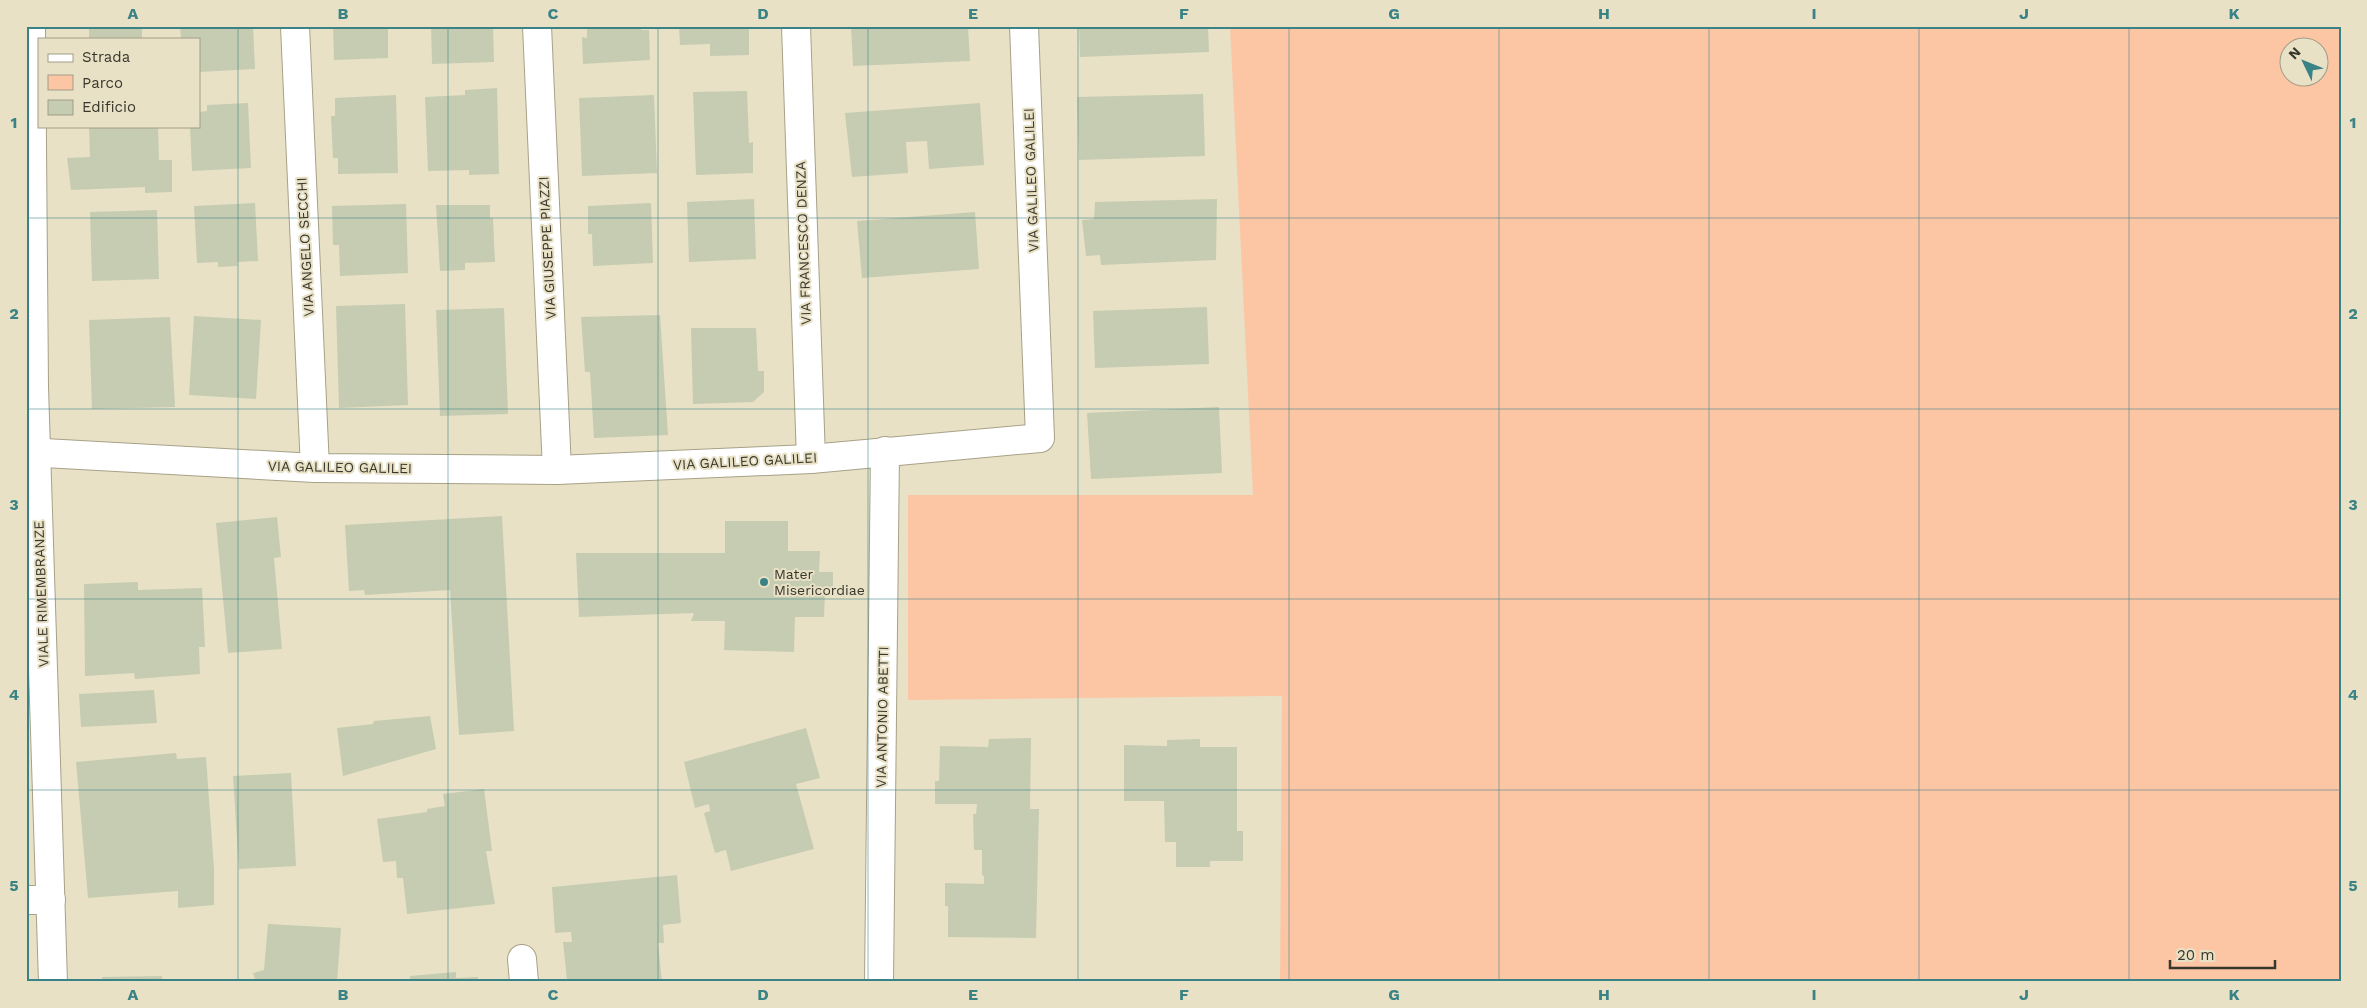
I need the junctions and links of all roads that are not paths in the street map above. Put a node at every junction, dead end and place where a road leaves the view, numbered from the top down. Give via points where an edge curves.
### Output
1 (31, 26) edge
2 (295, 26) edge
3 (537, 26) edge
4 (796, 26) edge
5 (1024, 26) edge
6 (885, 451) junction
7 (32, 453) edge
8 (811, 459) junction
9 (315, 468) junction
10 (557, 470) junction
11 (38, 900) edge
12 (54, 982) edge
13 (879, 982) edge

1 - 7 street, VIALE RIMEMBRANZE
2 - 9 street, VIA ANGELO SECCHI
3 - 10 street, VIA GIUSEPPE PIAZZI
4 - 8 street, VIA FRANCESCO DENZA
5 - 6 street, VIA GALILEO GALILEI via 1040,438
6 - 8 street, VIA GALILEO GALILEI
6 - 13 street, VIA ANTONIO ABETTI
7 - 9 street, VIA GALILEO GALILEI
7 - 11 street, VIALE RIMEMBRANZE
8 - 10 street, VIA GALILEO GALILEI
9 - 10 street, VIA GALILEO GALILEI
11 - 12 street, VIALE RIMEMBRANZE

